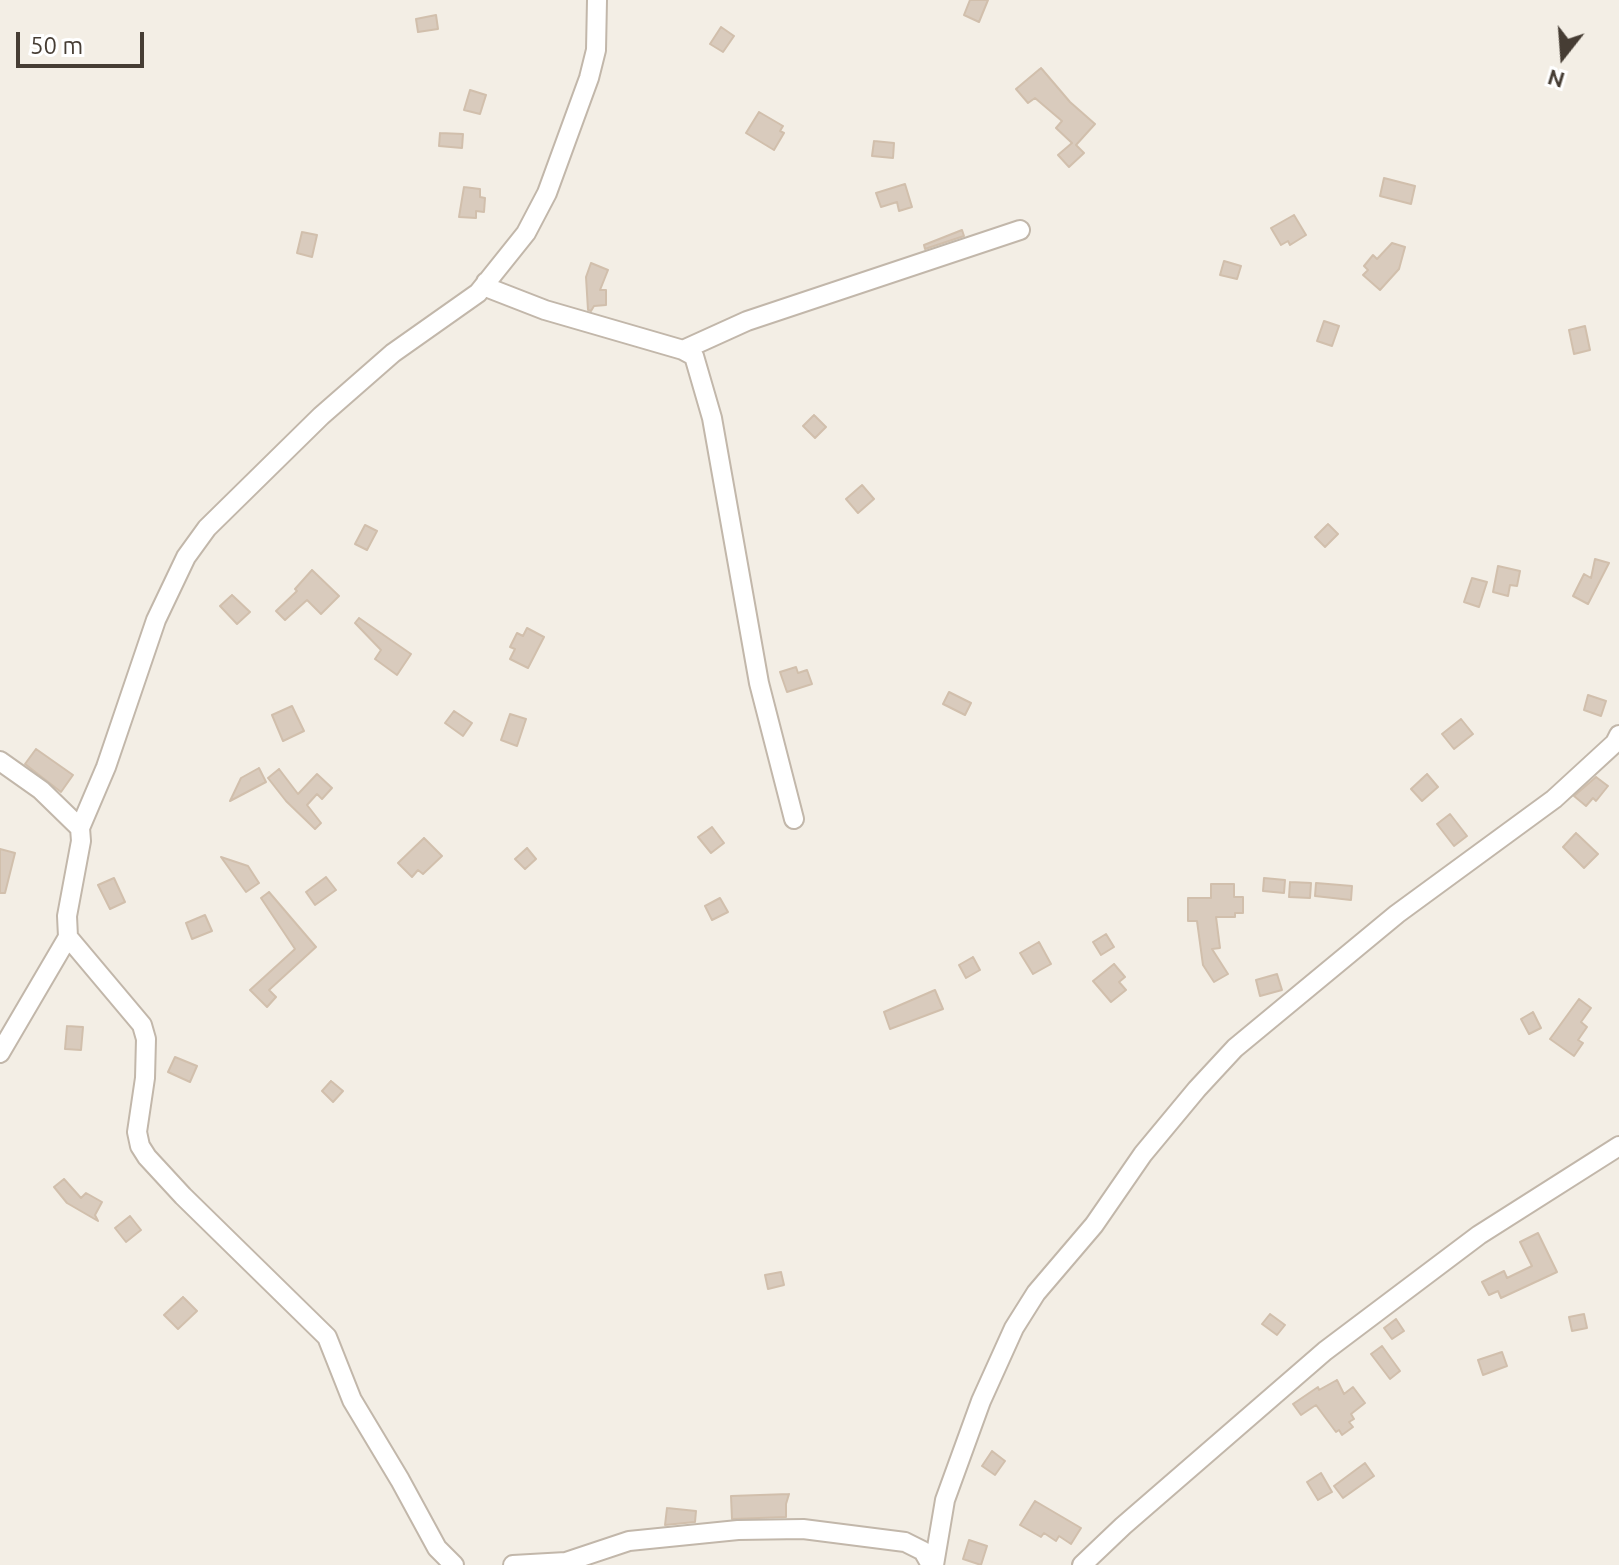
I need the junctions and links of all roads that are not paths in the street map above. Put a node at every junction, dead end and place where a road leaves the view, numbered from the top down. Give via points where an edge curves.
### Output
1 (597, 0) edge
2 (1020, 230) dead end
3 (486, 282) junction
4 (683, 350) junction
5 (1619, 735) edge
6 (0, 761) edge
7 (794, 819) dead end
8 (80, 828) junction
9 (68, 937) junction
10 (0, 1053) edge
11 (1619, 1146) edge
12 (454, 1565) edge
13 (513, 1565) edge
14 (932, 1565) edge
15 (1082, 1565) edge

1 - 3 street via 596,50 589,78 551,182 526,233
2 - 4 street via 747,321
3 - 4 street via 491,289 545,310
3 - 8 street via 345,395 207,528 186,557 156,620
4 - 7 street via 697,362 712,418 759,683
5 - 14 street via 1554,799 1397,914 1235,1048 1143,1154 1014,1328 945,1500
6 - 8 street via 47,795
8 - 9 street
9 - 10 street
9 - 12 street via 142,1025 146,1039 140,1146 327,1337 352,1400 437,1548
11 - 15 street via 1479,1235 1325,1351
13 - 14 street via 566,1562 629,1541 803,1529 905,1542 923,1551

